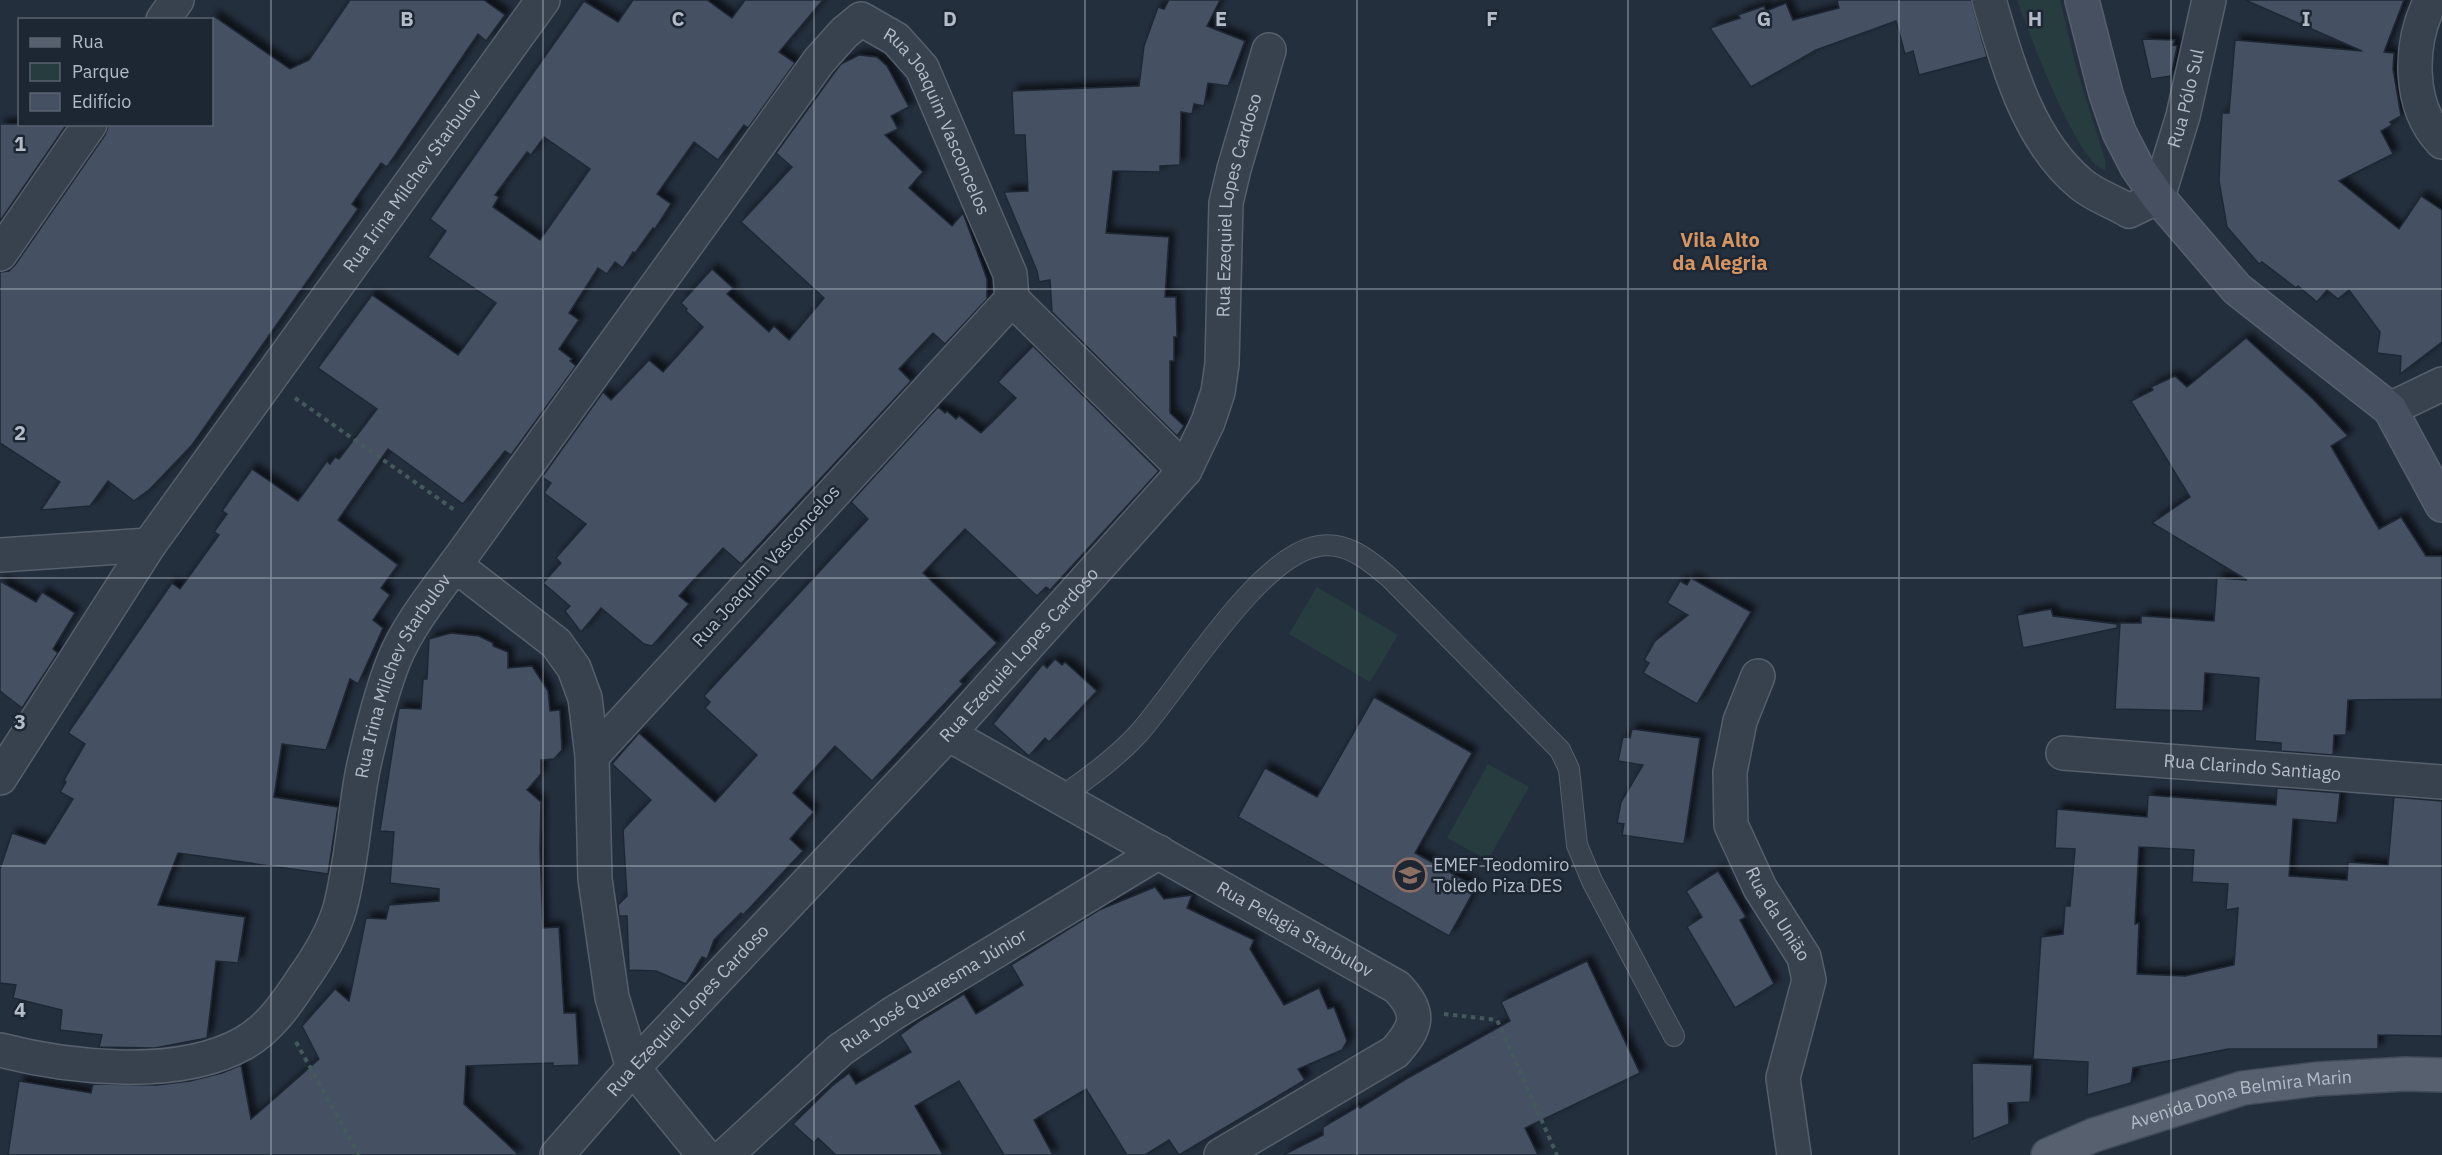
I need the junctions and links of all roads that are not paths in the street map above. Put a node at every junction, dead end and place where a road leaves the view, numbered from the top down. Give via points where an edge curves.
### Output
1 (177, 0) edge
2 (543, 0) edge
3 (1989, 0) edge
4 (2082, 0) edge
5 (2209, 0) edge
6 (2431, 0) edge
7 (854, 9) edge
8 (164, 18) edge
9 (1269, 50) dead end
10 (89, 126) edge
11 (2442, 142) edge
12 (2158, 197) junction
13 (0, 254) edge
14 (1012, 299) junction
15 (2442, 384) edge
16 (2390, 409) junction
17 (1185, 470) junction
18 (2442, 505) edge
19 (149, 545) junction
20 (0, 555) edge
21 (455, 565) junction
22 (1758, 676) dead end
23 (948, 735) junction
24 (2063, 753) dead end
25 (592, 756) junction
26 (0, 778) edge
27 (2442, 782) edge
28 (1061, 797) junction
29 (1159, 852) junction
30 (1674, 1036) dead end
31 (0, 1050) edge
32 (633, 1068) junction
33 (2442, 1075) edge
34 (557, 1155) edge
35 (704, 1155) edge
36 (726, 1155) edge
37 (1221, 1155) edge
38 (1794, 1155) edge
39 (2048, 1155) edge

1 - 8 street
2 - 19 street, Rua Irina Milchev Starbulov
3 - 12 street via 2029,114 2063,166 2082,185 2129,211
4 - 12 main road via 2119,132
5 - 12 street, Rua Pólo Sul via 2183,116
6 - 11 street via 2417,46 2416,83 2428,123
7 - 14 street, Rua Joaquim Vasconcelos via 896,39 922,68 1010,274
7 - 21 street, Rua Joaquim Vasconcelos via 844,33 819,61
9 - 17 street, Rua Ezequiel Lopes Cardoso via 1227,203 1218,392
10 - 13 street
12 - 16 main road via 2237,288
14 - 17 street
14 - 25 street, Rua Joaquim Vasconcelos
15 - 16 street
16 - 18 main road
17 - 23 street, Rua Ezequiel Lopes Cardoso
19 - 20 street
19 - 26 street, Rua Irina Milchev Starbulov
21 - 25 street, Rua Irina Milchev Starbulov via 556,643 574,668 585,698
21 - 31 street, Rua Irina Milchev Starbulov via 419,615 395,658 363,770 339,910 317,958 280,1012 245,1043 201,1059 159,1066 64,1064
22 - 38 street, Rua da União via 1740,721 1730,772 1731,825 1760,888 1804,957 1809,980 1784,1078
23 - 28 street, Rua Pelagia Starbulov
23 - 32 street, Rua Ezequiel Lopes Cardoso
24 - 27 street, Rua Clarindo Santiago
25 - 32 street, Rua Irina Milchev Starbulov via 595,879 602,933 612,997
28 - 29 street, Rua Pelagia Starbulov
28 - 30 lane via 1138,734 1244,599 1276,566 1314,546 1329,544 1350,549 1390,578 1560,750 1569,769 1577,845
29 - 36 street, Rua José Quaresma Júnior via 892,1014 840,1050
29 - 37 street, Rua Pelagia Starbulov via 1397,987 1414,1011 1414,1024 1395,1052
32 - 34 street, Rua Ezequiel Lopes Cardoso
32 - 35 street, Rua Irina Milchev Starbulov
33 - 39 main road, Avenida Dona Belmira Marin via 2317,1079 2244,1088 2094,1135

